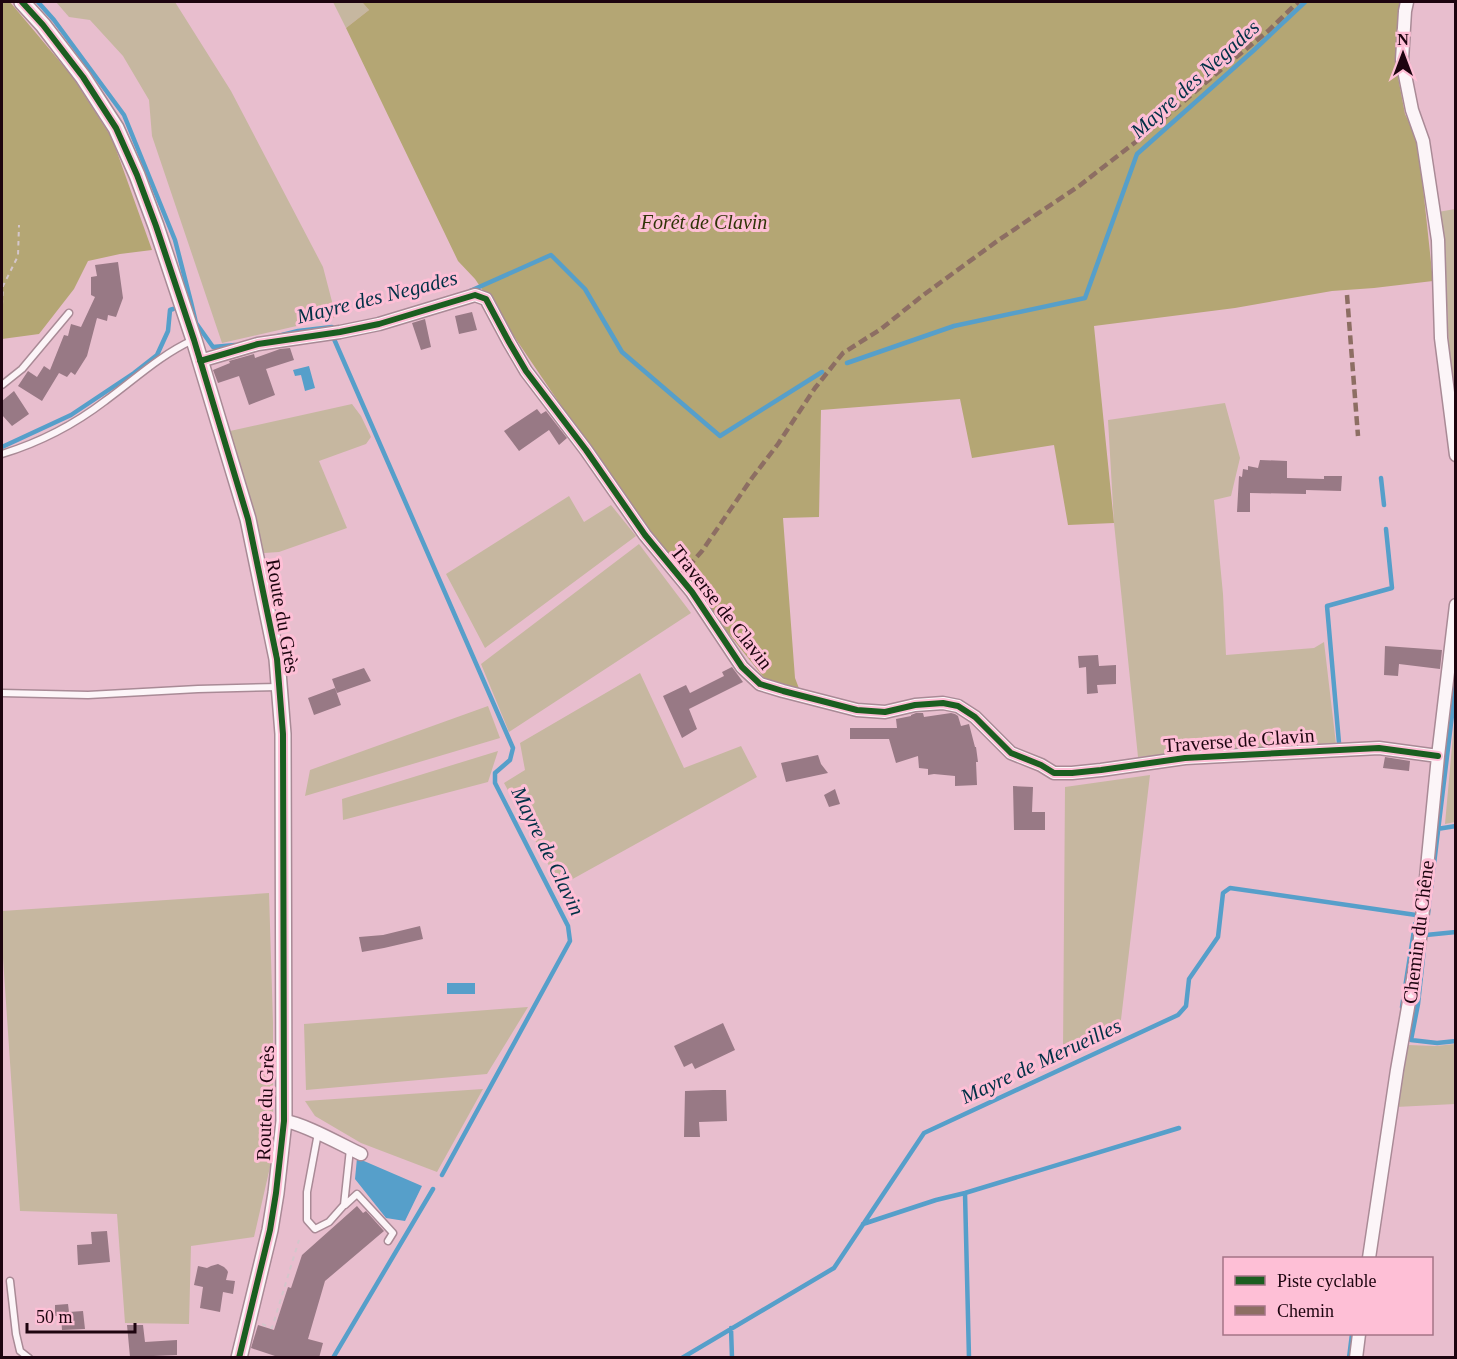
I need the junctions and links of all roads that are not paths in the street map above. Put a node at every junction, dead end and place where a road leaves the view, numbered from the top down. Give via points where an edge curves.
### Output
1 (22, 2) edge
2 (1407, 2) edge
3 (69, 313) dead end
4 (194, 340) junction
5 (200, 361) junction
6 (2, 385) edge
7 (2, 454) edge
8 (1455, 455) edge
9 (1455, 605) edge
10 (280, 687) junction
11 (2, 693) edge
12 (1438, 756) junction
13 (284, 1121) junction
14 (318, 1133) junction
15 (355, 1152) joint
16 (345, 1205) junction
17 (388, 1241) dead end
18 (1369, 1257) edge
19 (10, 1281) dead end
20 (1359, 1335) edge
21 (29, 1358) edge
22 (239, 1358) edge
23 (1356, 1358) edge

1 - 4 street, Route du Grès via 83,76 117,128 156,226
2 - 8 street via 1402,60 1423,141 1438,240 1441,338
3 - 6 lane via 22,369
4 - 5 street, Route du Grès
4 - 7 lane via 161,358 59,431
5 - 10 street, Route du Grès via 248,519 278,659
5 - 12 street, Traverse de Clavin via 258,344 379,324 480,296 486,299 526,371 645,535 692,592 742,667 760,684 857,710 885,712 943,703 958,706 975,717 1011,753 1054,773 1185,758 1378,748
9 - 12 street, Chemin du Chêne
10 - 11 lane via 88,695
10 - 13 street, Route du Grès
12 - 18 street, Chemin du Chêne via 1420,939
13 - 14 street
13 - 22 street, Route du Grès via 271,1221
14 - 15 street
14 - 16 lane via 307,1192 307,1220 315,1229 329,1222
15 - 16 lane
16 - 17 lane via 357,1194 393,1233
19 - 21 lane via 20,1351
20 - 23 street

